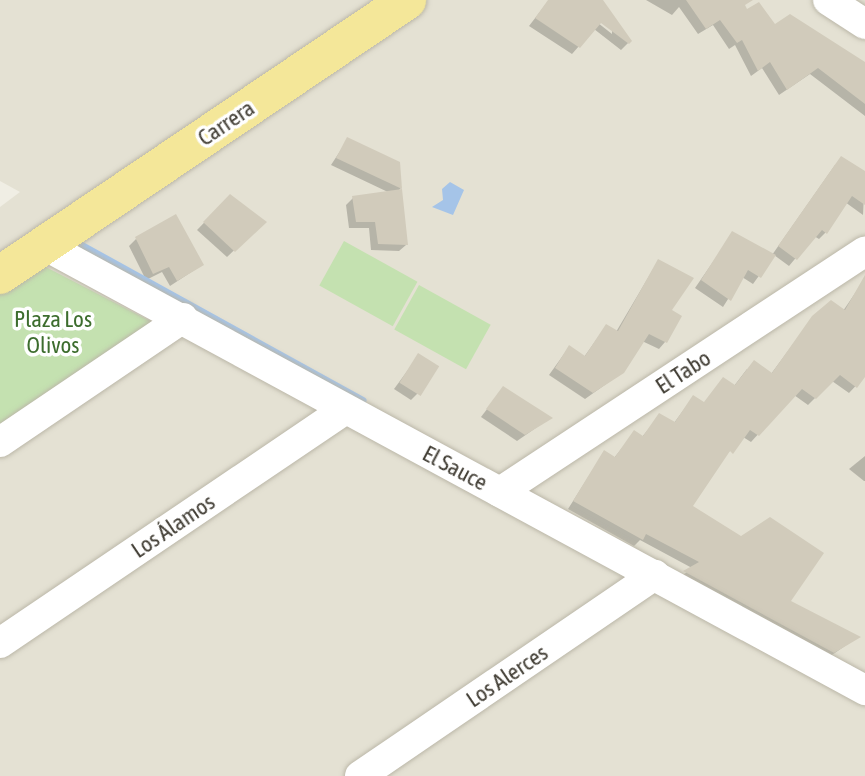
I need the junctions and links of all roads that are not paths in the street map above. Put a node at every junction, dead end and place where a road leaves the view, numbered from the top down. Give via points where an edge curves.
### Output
1 (407, 0) edge
2 (828, 0) edge
3 (865, 24) edge
4 (44, 245) junction
5 (865, 251) edge
6 (0, 275) edge
7 (183, 318) junction
8 (345, 408) junction
9 (0, 442) edge
10 (500, 492) junction
11 (655, 575) junction
12 (0, 643) edge
13 (865, 690) edge
14 (360, 776) edge

1 - 4 main road, Carrera
2 - 3 street
4 - 6 main road, Carrera
4 - 7 street, El Sauce
5 - 10 street, El Tabo
7 - 8 street, El Sauce
7 - 9 street
8 - 10 street, El Sauce
8 - 12 street, Los Álamos
10 - 11 street, El Sauce
11 - 13 street, El Sauce
11 - 14 street, Los Alerces

